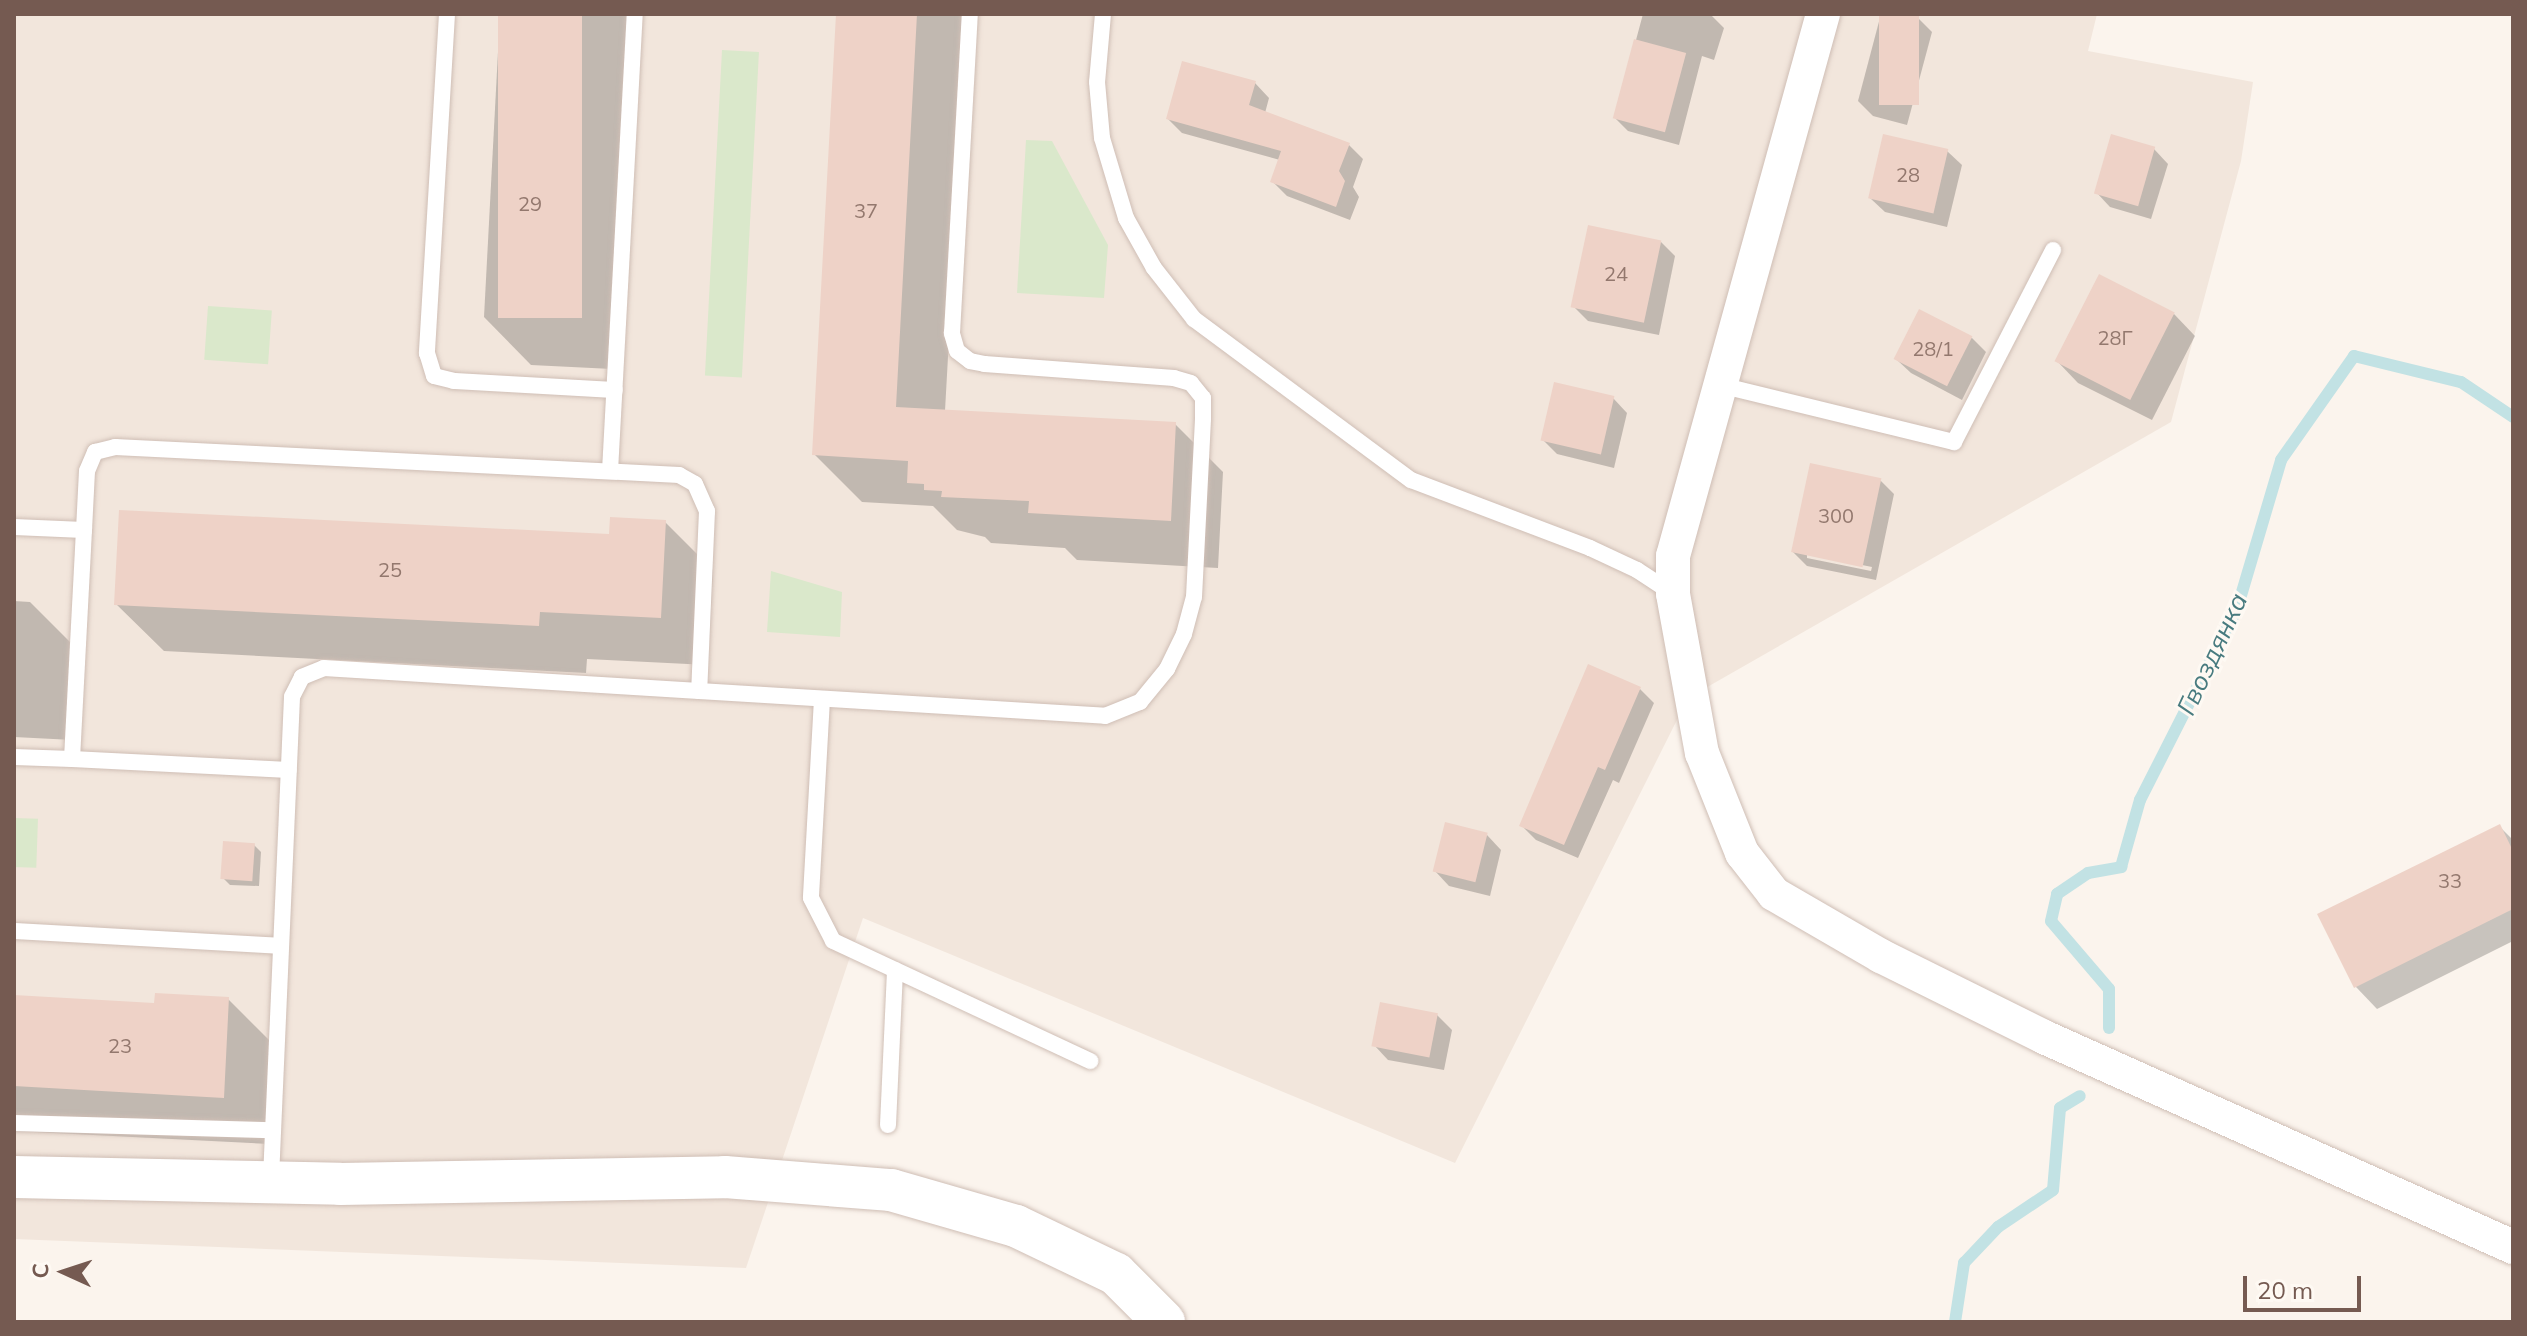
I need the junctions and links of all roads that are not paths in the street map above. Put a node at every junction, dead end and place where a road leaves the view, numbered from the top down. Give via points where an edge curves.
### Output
1 (447, 14) edge
2 (635, 14) edge
3 (970, 14) edge
4 (1103, 14) edge
5 (1823, 14) edge
6 (2053, 250) dead end
7 (1720, 385) junction
8 (615, 390) junction
9 (610, 471) junction
10 (14, 527) edge
11 (84, 530) junction
12 (1673, 594) junction
13 (699, 691) junction
14 (822, 699) junction
15 (14, 757) edge
16 (72, 759) junction
17 (289, 770) junction
18 (14, 931) edge
19 (280, 946) junction
20 (895, 970) junction
21 (1090, 1061) dead end
22 (14, 1123) edge
23 (888, 1125) dead end
24 (272, 1130) junction
25 (14, 1177) edge
26 (271, 1182) junction
27 (2513, 1247) edge
28 (1164, 1322) edge

1 - 8 lane via 427,353 434,376
2 - 8 lane
3 - 14 lane via 952,333 957,351 985,364 1191,383 1203,398 1194,597 1167,669 1140,702 1105,716
4 - 12 lane via 1097,82 1102,138 1126,218 1154,268 1194,319 1411,480 1590,548
5 - 7 street
6 - 7 lane via 1954,442
7 - 12 street via 1673,556
8 - 9 lane
9 - 11 lane via 115,447 95,452 87,471
9 - 13 lane via 679,475 695,484 704,502 709,522
10 - 11 lane
11 - 16 lane
12 - 27 street via 1702,753 1742,853 1774,894 1881,956 2044,1037
13 - 14 lane
13 - 17 lane via 324,668 302,677 292,697
14 - 20 lane via 811,898 833,941
15 - 16 lane
16 - 17 lane
17 - 19 lane
18 - 19 lane
19 - 24 lane
20 - 21 lane
20 - 23 lane
22 - 24 lane
24 - 26 lane
25 - 26 street
26 - 28 street via 725,1177 891,1190 1016,1226 1116,1274

